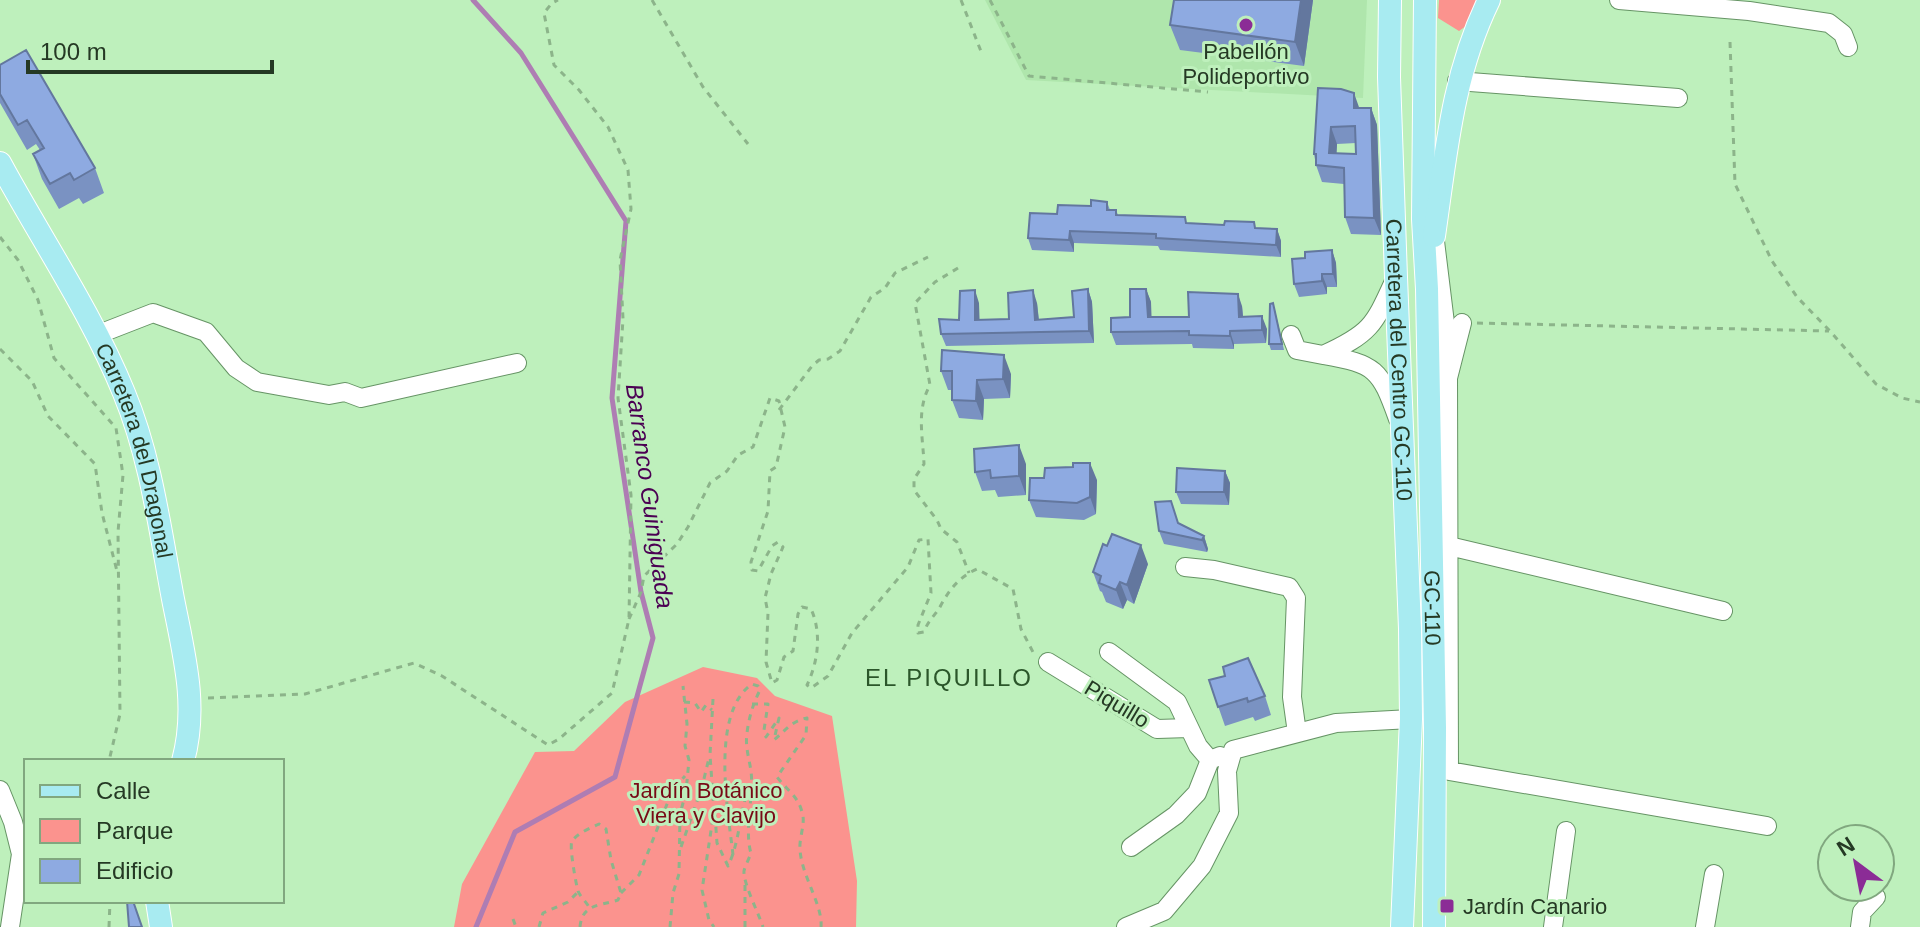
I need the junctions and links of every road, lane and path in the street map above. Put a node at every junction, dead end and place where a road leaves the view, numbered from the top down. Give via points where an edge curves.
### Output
1 (558, 0) edge
2 (652, 0) edge
3 (961, 0) edge
4 (990, 0) edge
5 (1390, 0) edge
6 (1425, 0) edge
7 (1489, 0) edge
8 (1619, 0) edge
9 (1648, 1) edge
10 (1730, 42) dead end
11 (1848, 47) dead end
12 (982, 54) dead end
13 (1457, 81) junction
14 (1208, 92) dead end
15 (1678, 98) dead end
16 (748, 144) dead end
17 (0, 163) edge
18 (1434, 233) junction
19 (0, 237) edge
20 (928, 257) dead end
21 (958, 268) dead end
22 (1396, 277) junction
23 (1427, 289) junction
24 (1462, 323) joint
25 (1830, 331) junction
26 (99, 334) junction
27 (1291, 335) dead end
28 (0, 349) edge
29 (1323, 355) junction
30 (517, 363) dead end
31 (1429, 401) junction
32 (1920, 402) edge
33 (779, 410) junction
34 (1401, 427) junction
35 (1449, 546) junction
36 (1185, 567) dead end
37 (969, 573) junction
38 (118, 578) junction
39 (1723, 611) dead end
40 (629, 619) junction
41 (1109, 652) dead end
42 (1048, 662) joint
43 (683, 686) dead end
44 (192, 698) junction
45 (713, 699) dead end
46 (684, 702) junction
47 (752, 704) junction
48 (712, 710) junction
49 (1411, 719) junction
50 (1189, 728) junction
51 (1297, 733) junction
52 (1233, 750) junction
53 (710, 755) junction
54 (109, 759) edge
55 (184, 759) edge
56 (1210, 760) junction
57 (686, 775) junction
58 (749, 786) junction
59 (0, 790) edge
60 (714, 811) junction
61 (1767, 826) dead end
62 (1566, 831) dead end
63 (1131, 847) dead end
64 (680, 850) junction
65 (733, 855) junction
66 (1714, 874) dead end
67 (745, 883) junction
68 (578, 891) junction
69 (621, 893) junction
70 (110, 903) edge
71 (157, 903) edge
72 (1870, 903) edge
73 (589, 907) junction
74 (513, 919) dead end
75 (10, 927) edge
76 (109, 927) edge
77 (161, 927) edge
78 (516, 927) edge
79 (539, 927) edge
80 (580, 927) edge
81 (670, 927) edge
82 (714, 927) edge
83 (745, 927) edge
84 (763, 927) edge
85 (821, 927) edge
86 (1126, 927) edge
87 (1402, 927) edge
88 (1434, 927) edge
89 (1553, 927) edge
90 (1705, 927) edge
91 (1860, 927) edge

1 - 40 path via 544,13 554,65 608,127 628,170 631,209 620,260 618,398 631,495
2 - 16 path via 703,87
3 - 12 path
4 - 14 path via 1029,76
5 - 22 main road, Carretera del Centro GC-110 / GC-110
6 - 23 main road, Carretera del Centro GC-110 / GC-110
7 - 13 main road
8 - 9 street
9 - 11 street via 1829,23 1843,34
10 - 25 path via 1735,184 1772,261
13 - 15 street
13 - 18 main road
17 - 26 main road, Carretera del Dragonal
18 - 23 main road
18 - 31 street via 1445,323
19 - 38 path via 38,300 54,358 116,428 123,475
20 - 33 path via 895,273 871,297 840,351 812,366
21 - 37 path via 915,303 930,385 919,425 924,464 914,490 941,529 957,542
22 - 29 street via 1377,318 1357,340
22 - 34 main road, Carretera del Centro GC-110 / GC-110
23 - 31 main road, GC-110 / GC-110
24 - 25 path
24 - 35 street via 1448,378
25 - 32 path via 1876,384
26 - 30 street via 153,313 206,332 236,368 257,382 361,398
26 - 44 main road, Carretera del Dragonal via 147,464
27 - 29 street via 1297,350
28 - 38 path via 32,381 48,416 95,464
29 - 34 street via 1359,361 1384,379
31 - 88 main road, GC-110 / GC-110
33 - 37 path via 785,427 776,467 770,471 768,511 751,562 752,570 758,571 772,546 778,542 783,547 765,598 766,662 772,683 784,657 793,651 802,607 811,609 818,629 807,685 811,688 828,676 852,633 908,567 919,540 928,539 931,593 918,633
33 - 40 path via 779,401 770,398 753,447 710,483 677,544 644,576
34 - 49 main road, Carretera del Centro GC-110 / GC-110
35 - 39 street
35 - 61 street via 1449,771
36 - 51 street via 1289,587 1294,593 1292,697
37 - 42 path via 977,569 1013,589 1021,629 1039,659
38 - 54 path via 120,714
40 - 44 path via 612,693 548,745 414,663 305,694
41 - 50 street via 1177,702
42 - 50 street, Piquillo via 1157,729
43 - 46 path
44 - 55 main road, Carretera del Dragonal
45 - 48 path
46 - 48 path via 695,703 701,712 706,705
46 - 57 path
47 - 58 path via 746,736
47 - 65 path via 760,690 752,684 732,708 728,731 726,783
47 - 85 path via 768,704 766,737 779,718 774,740 807,718 806,735 777,777 803,814 800,850
48 - 53 path
49 - 51 street via 1336,723
49 - 87 main road, GC-110
50 - 56 street
51 - 52 street
52 - 56 street
52 - 86 street via 1227,771 1229,813 1202,866 1164,911
53 - 60 path
53 - 64 path
56 - 63 street via 1197,793
57 - 64 path
57 - 69 path via 662,811 639,875
58 - 65 path
58 - 67 path via 751,853
59 - 75 street via 21,854
60 - 65 path via 717,843 728,866
60 - 82 path via 702,890
62 - 89 street
64 - 81 path
66 - 90 street
67 - 83 path
67 - 84 path
68 - 69 path via 569,851 585,830 599,824 606,829
68 - 73 path
68 - 79 path via 543,913
69 - 73 path via 618,900
70 - 76 path
71 - 77 main road
72 - 91 street via 1862,912
73 - 80 path
74 - 78 path

